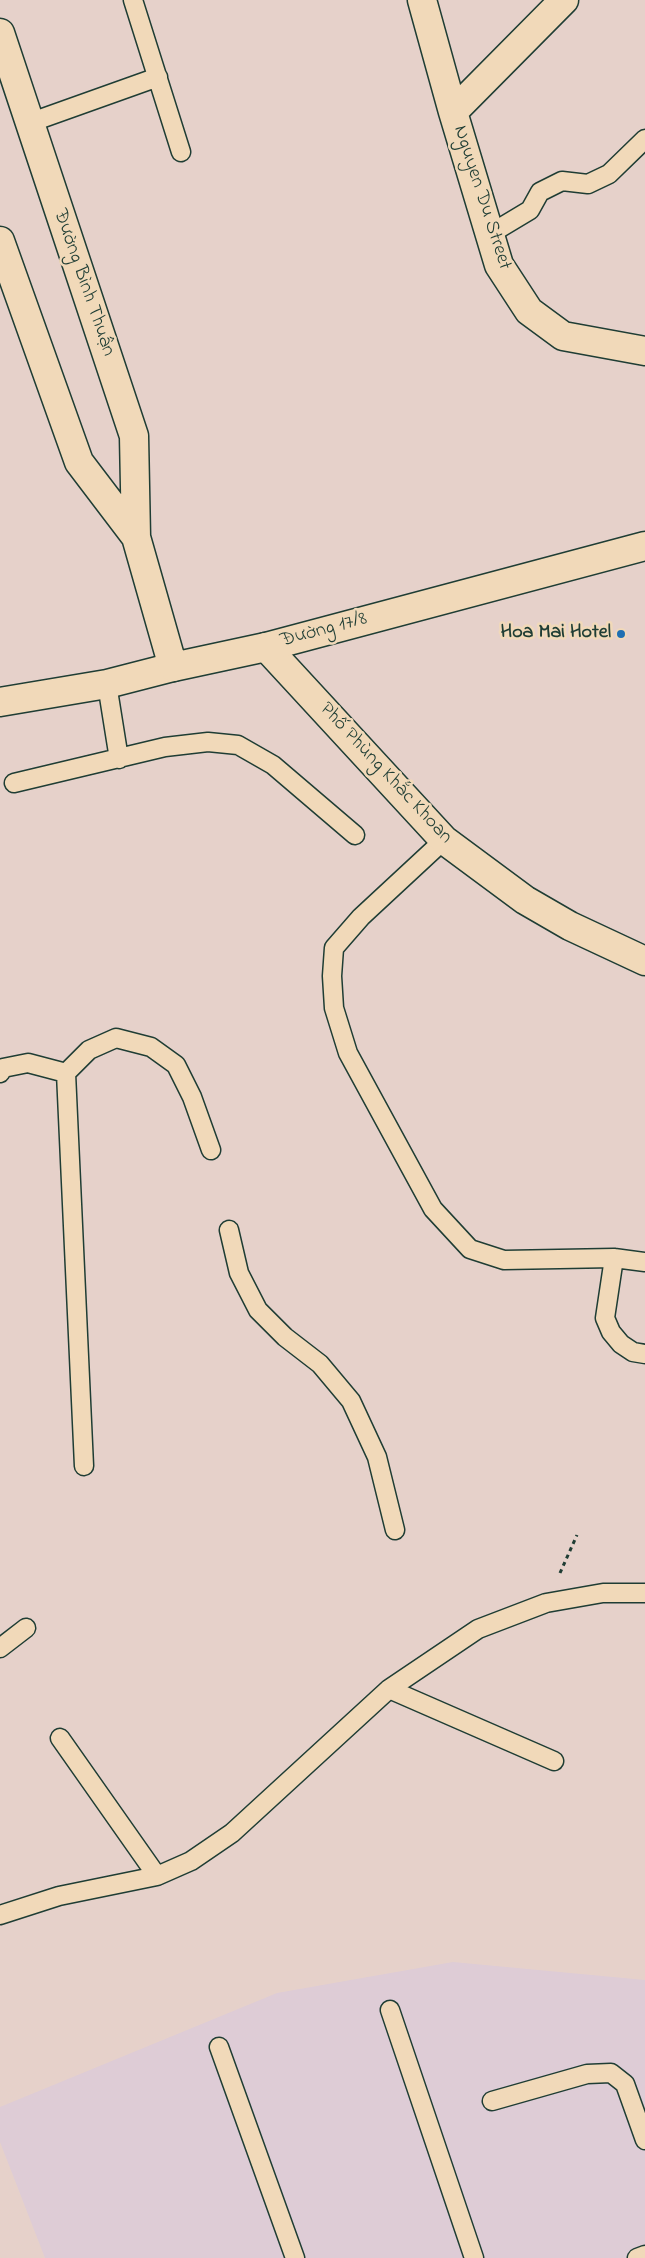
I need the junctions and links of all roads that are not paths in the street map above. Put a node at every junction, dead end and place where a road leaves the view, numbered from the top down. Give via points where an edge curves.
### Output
1 (133, 0) edge
2 (422, 0) edge
3 (564, 0) edge
4 (0, 33) edge
5 (158, 77) junction
6 (453, 112) junction
7 (29, 123) junction
8 (645, 139) edge
9 (180, 152) dead end
10 (490, 234) junction
11 (0, 241) edge
12 (645, 351) edge
13 (136, 537) junction
14 (645, 546) edge
15 (266, 647) junction
16 (173, 667) junction
17 (107, 684) junction
18 (0, 702) edge
19 (119, 759) junction
20 (14, 782) dead end
21 (355, 835) dead end
22 (444, 840) junction
23 (645, 961) edge
24 (0, 1073) edge
25 (66, 1073) junction
26 (210, 1150) dead end
27 (229, 1230) dead end
28 (614, 1258) junction
29 (645, 1262) edge
30 (645, 1354) edge
31 (84, 1466) dead end
32 (395, 1530) dead end
33 (645, 1593) edge
34 (26, 1628) dead end
35 (0, 1648) edge
36 (389, 1689) junction
37 (60, 1738) dead end
38 (554, 1761) dead end
39 (157, 1876) junction
40 (0, 1915) edge
41 (390, 2010) dead end
42 (219, 2046) dead end
43 (492, 2101) dead end
44 (645, 2140) edge
45 (645, 2255) edge
46 (295, 2258) edge
47 (474, 2258) edge
48 (637, 2258) edge

1 - 5 lane
2 - 6 main road
3 - 6 main road, Nguyen Du Street
4 - 7 main road, Đường Bình Thuận
5 - 7 lane
5 - 9 lane
6 - 10 main road, Nguyen Du Street
7 - 13 main road, Đường Bình Thuận via 134,436
8 - 10 lane via 609,174 588,184 562,181 540,192 530,210
10 - 12 main road, Nguyen Du Street via 499,265 529,311 563,336
11 - 13 main road, Đường Bình Thuận via 80,462
13 - 16 main road, Đường Bình Thuận
14 - 15 main road, Đường 17/8
15 - 16 main road, Đường 17/8
15 - 22 main road, Phố Phùng Khắc Khoan
16 - 17 main road, Đường 17/8
17 - 18 main road, Đường 17/8
17 - 19 lane
19 - 20 lane
19 - 21 lane via 165,747 200,743 238,745 273,765
22 - 23 main road, Phố Phùng Khắc Khoan via 525,900 570,926
22 - 28 lane via 361,917 334,948 334,1008 348,1053 433,1209 470,1249 504,1260
24 - 25 lane via 3,1068 28,1063
25 - 26 lane via 89,1050 116,1038 151,1046 176,1065 192,1096
25 - 31 lane
27 - 32 lane via 239,1273 258,1310 320,1364 351,1401 377,1457
28 - 29 lane
28 - 30 lane via 605,1318 621,1344 633,1352
33 - 36 lane via 603,1593 546,1603 478,1629
34 - 35 lane
36 - 38 lane
36 - 39 lane via 232,1833 190,1861
37 - 39 lane
39 - 40 lane via 59,1896
41 - 47 lane
42 - 46 lane
43 - 44 lane via 587,2074 611,2073 626,2084
45 - 48 lane

